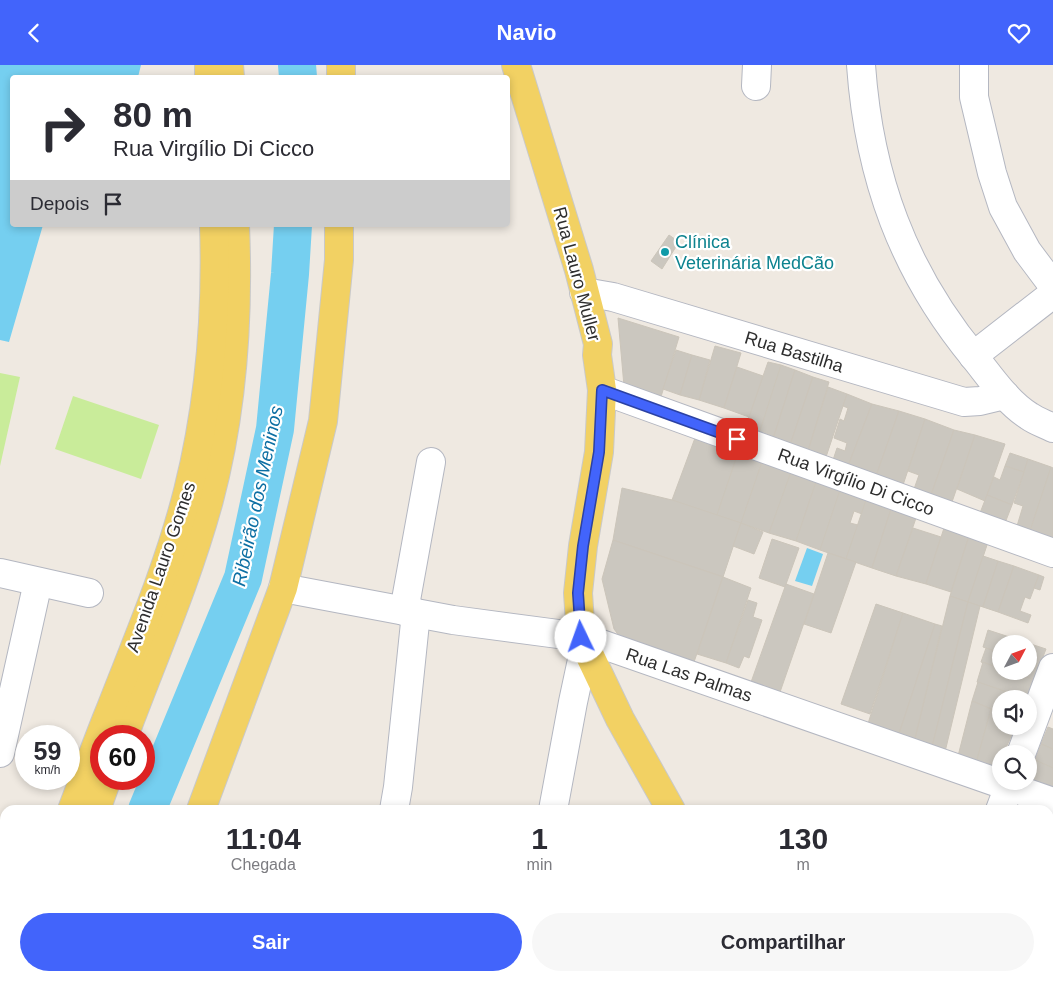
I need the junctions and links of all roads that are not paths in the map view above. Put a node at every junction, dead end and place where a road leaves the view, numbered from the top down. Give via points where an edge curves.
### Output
1 (516, 65) edge
2 (862, 65) edge
3 (974, 65) edge
4 (214, 227) edge
5 (235, 227) edge
6 (339, 227) edge
7 (584, 292) junction
8 (973, 356) junction
9 (602, 390) junction
10 (1005, 395) junction
11 (1053, 427) edge
12 (431, 461) dead end
13 (1053, 553) edge
14 (0, 573) edge
15 (38, 582) junction
16 (283, 588) junction
17 (89, 593) dead end
18 (410, 612) junction
19 (583, 641) junction
20 (1053, 669) edge
21 (128, 725) edge
22 (1024, 745) edge
23 (0, 753) edge
24 (103, 790) edge
25 (1007, 793) edge
26 (1053, 802) edge
27 (74, 805) edge
28 (98, 805) edge
29 (203, 805) edge
30 (395, 805) edge
31 (554, 805) edge
32 (668, 805) edge

1 - 7 main road, Rua Lauro Muller
2 - 8 street via 869,135 891,216 936,305
3 - 8 street via 974,97 1003,207 1052,289 1049,297
4 - 27 main road, Avenida Lauro Gomes via 213,344 191,479 159,586
5 - 21 main road, Avenida Lauro Gomes via 234,351 216,469 180,593
6 - 16 main road via 339,260 323,421
7 - 9 main road, Rua Lauro Muller via 598,344
7 - 10 street, Rua Bastilha via 613,297 964,402
8 - 10 street
9 - 13 street, Rua Virgílio Di Cicco
9 - 19 main road, Rua Lauro Muller via 599,452 578,593
10 - 11 street via 1028,416
12 - 18 street
14 - 15 street
15 - 17 street
15 - 23 street
16 - 18 street, Rua Las Palmas
16 - 29 main road
18 - 19 street, Rua Las Palmas
18 - 30 street
19 - 25 street, Rua Las Palmas
19 - 31 street, Rua Lauro Muller
19 - 32 main road via 620,719
20 - 22 street
24 - 28 main road
25 - 26 street, Rua Las Palmas

